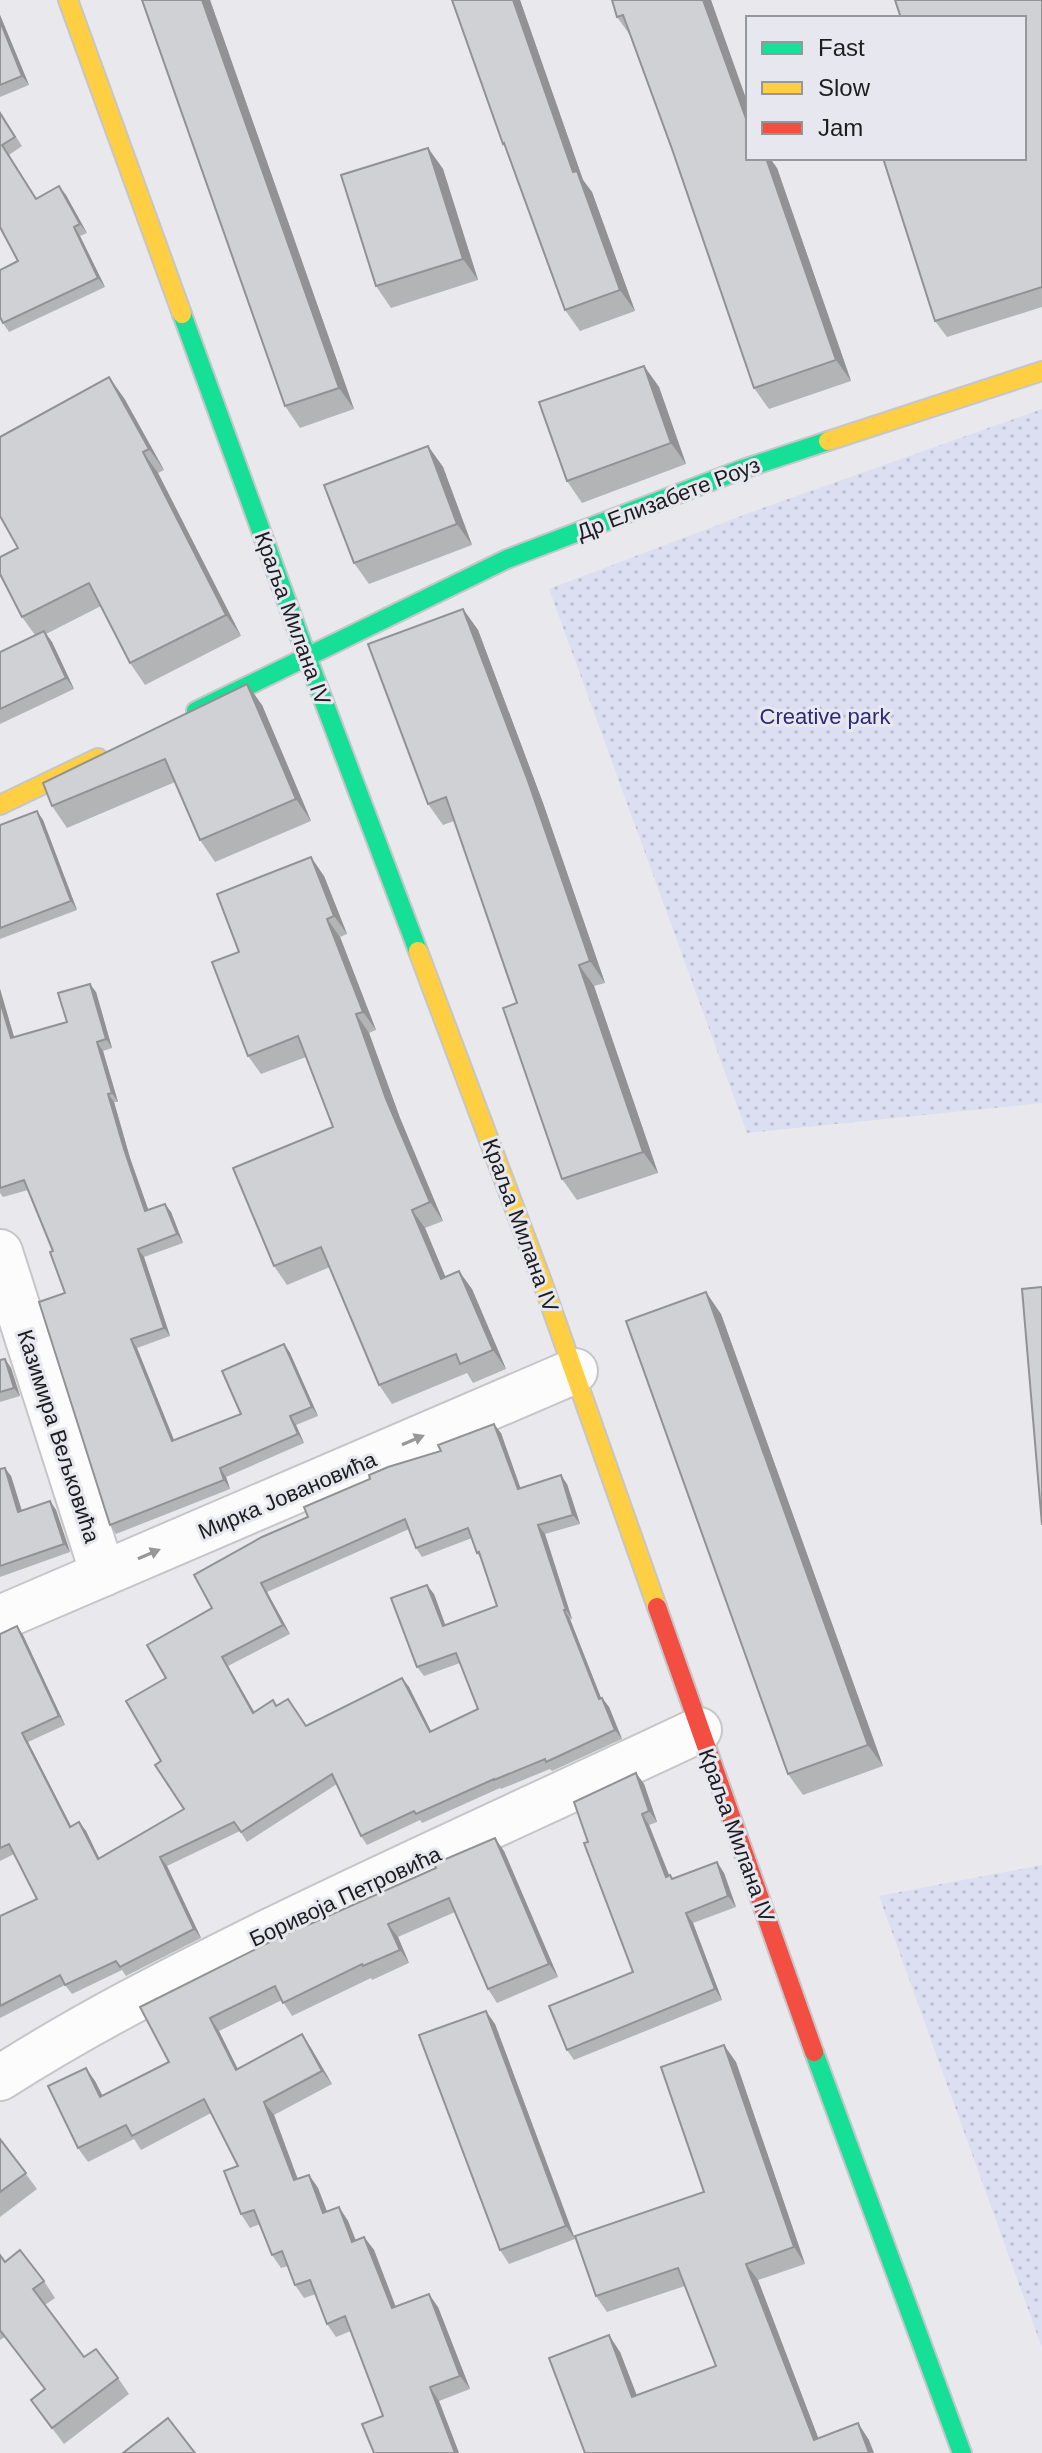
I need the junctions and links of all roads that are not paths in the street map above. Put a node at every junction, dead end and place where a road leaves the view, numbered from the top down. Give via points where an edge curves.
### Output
1 (68, 0) edge
2 (1042, 371) edge
3 (307, 657) junction
4 (182, 717) edge
5 (112, 751) edge
6 (0, 805) edge
7 (0, 1252) edge
8 (575, 1371) junction
9 (103, 1574) junction
10 (0, 1618) edge
11 (699, 1730) junction
12 (0, 2078) edge
13 (962, 2453) edge

1 - 3 main road, Краља Милана IV
2 - 3 main road, Др Елизабете Роуз via 743,469 507,559
3 - 4 main road, Др Елизабете Роуз
3 - 8 main road, Краља Милана IV
5 - 6 main road
7 - 9 street, Казимира Вељковића
9 -> 8 street, Мирка Јовановића
8 - 11 main road, Краља Милана IV
9 - 10 street, Мирка Јовановића
11 - 12 street, Боривоја Петровића via 160,1985
11 - 13 main road, Краља Милана IV

